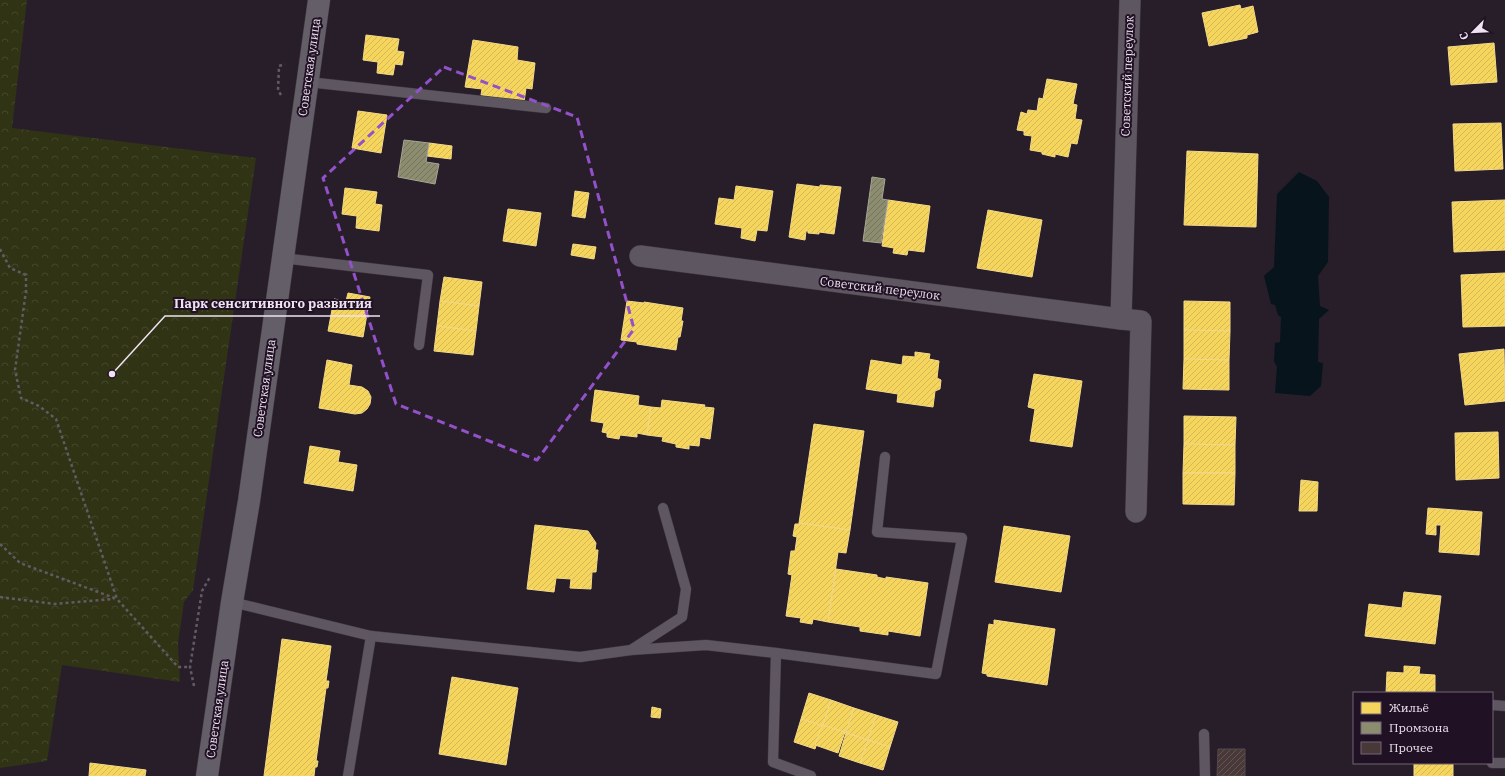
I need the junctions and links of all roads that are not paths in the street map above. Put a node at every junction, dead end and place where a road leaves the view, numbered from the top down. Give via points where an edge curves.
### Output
1 (319, 0) edge
2 (1130, 0) edge
3 (308, 82) junction
4 (546, 108) dead end
5 (640, 256) dead end
6 (282, 258) junction
7 (1121, 319) junction
8 (419, 345) dead end
9 (885, 457) dead end
10 (663, 508) dead end
11 (1136, 512) dead end
12 (232, 602) junction
13 (371, 636) junction
14 (631, 650) junction
15 (776, 653) junction
16 (1493, 706) edge
17 (1505, 706) edge
18 (1204, 734) dead end
19 (1493, 762) edge
20 (1505, 763) edge
21 (207, 776) edge
22 (348, 776) edge
23 (811, 776) edge
24 (1205, 776) edge

1 - 3 main road, Советская улица
2 - 7 street, Советский переулок
3 - 4 lane
3 - 6 main road, Советская улица
5 - 7 street, Советский переулок
6 - 8 lane via 428,275
6 - 12 main road, Советская улица via 249,501
7 - 11 street, Советский переулок via 1141,321
9 - 15 lane via 877,532 962,538 936,674
10 - 14 lane via 686,589 682,617
12 - 13 lane
12 - 21 main road, Советская улица
13 - 14 lane via 580,657
13 - 22 lane
14 - 15 lane via 706,645
15 - 23 lane via 773,762
16 - 17 lane
18 - 24 lane
19 - 20 lane

